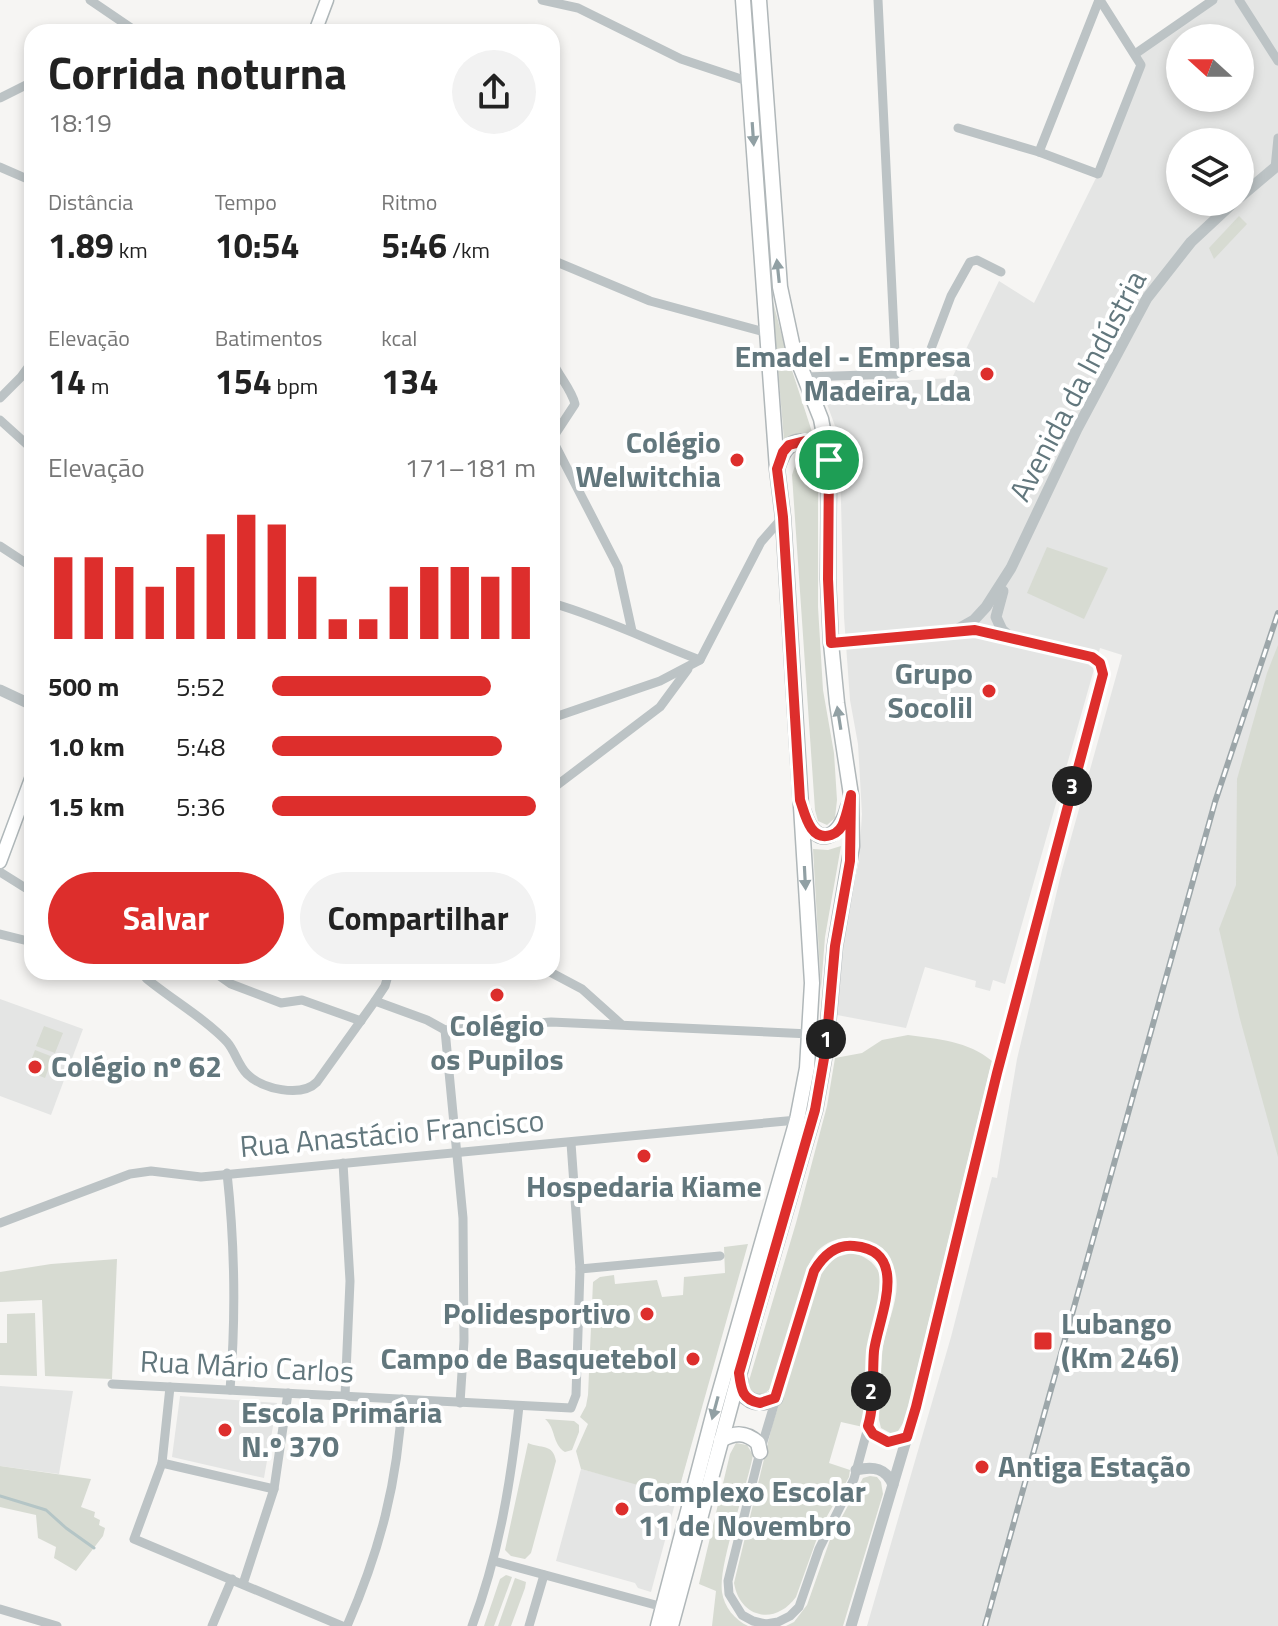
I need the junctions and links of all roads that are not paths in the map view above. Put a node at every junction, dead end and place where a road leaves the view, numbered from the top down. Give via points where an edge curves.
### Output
1 (90, 0) edge
2 (327, 0) edge
3 (542, 0) edge
4 (743, 0) edge
5 (759, 0) edge
6 (878, 0) edge
7 (1099, 0) edge
8 (1213, 0) edge
9 (1239, 0) edge
10 (125, 24) edge
11 (318, 24) edge
12 (1135, 54) junction
13 (1278, 61) edge
14 (750, 82) junction
15 (24, 86) edge
16 (0, 98) edge
17 (958, 128) dead end
18 (1278, 138) edge
19 (1039, 152) junction
20 (1276, 166) edge
21 (0, 167) edge
22 (24, 178) edge
23 (1254, 185) edge
24 (1219, 216) edge
25 (560, 263) edge
26 (1001, 272) dead end
27 (768, 333) junction
28 (24, 373) edge
29 (896, 374) junction
30 (560, 375) edge
31 (805, 377) junction
32 (0, 398) edge
33 (0, 420) edge
34 (560, 427) edge
35 (24, 442) edge
36 (560, 455) edge
37 (829, 460) junction
38 (777, 469) junction
39 (783, 517) junction
40 (0, 546) edge
41 (24, 562) edge
42 (1011, 568) junction
43 (560, 606) edge
44 (632, 631) junction
45 (954, 632) junction
46 (1010, 637) junction
47 (831, 643) junction
48 (700, 660) junction
49 (688, 669) junction
50 (0, 690) edge
51 (24, 701) edge
52 (560, 715) edge
53 (560, 783) edge
54 (851, 795) junction
55 (24, 798) edge
56 (800, 800) junction
57 (0, 862) edge
58 (0, 872) edge
59 (24, 887) edge
60 (0, 934) edge
61 (24, 940) edge
62 (560, 977) edge
63 (148, 980) edge
64 (225, 980) edge
65 (387, 980) edge
66 (375, 1001) junction
67 (361, 1021) junction
68 (621, 1024) junction
69 (445, 1030) junction
70 (810, 1034) junction
71 (797, 1120) junction
72 (571, 1143) junction
73 (458, 1153) junction
74 (343, 1163) junction
75 (227, 1173) junction
76 (0, 1223) edge
77 (720, 1256) dead end
78 (580, 1269) junction
79 (739, 1373) junction
80 (112, 1384) dead end
81 (170, 1387) junction
82 (230, 1390) junction
83 (288, 1393) junction
84 (345, 1396) junction
85 (775, 1398) junction
86 (402, 1399) junction
87 (460, 1403) junction
88 (519, 1406) junction
89 (868, 1426) junction
90 (907, 1437) junction
91 (721, 1440) junction
92 (760, 1452) junction
93 (162, 1463) junction
94 (856, 1470) junction
95 (893, 1485) junction
96 (274, 1489) junction
97 (494, 1561) junction
98 (544, 1575) junction
99 (232, 1579) junction
100 (243, 1584) junction
101 (663, 1607) junction
102 (0, 1609) edge
103 (57, 1626) edge
104 (212, 1626) edge
105 (345, 1626) edge
106 (472, 1626) edge
107 (529, 1626) edge
108 (658, 1626) edge
109 (671, 1626) edge
110 (851, 1626) edge

1 - 10 street
2 - 11 main road
3 - 14 street via 577,8 681,59
4 - 14 main road
31 -> 5 main road via 780,287
6 - 29 street
7 - 12 street
7 - 19 street
8 - 12 street
9 - 13 street
12 - 19 street via 1141,65 1098,174
14 -> 27 main road
15 - 16 street
17 - 19 street
18 - 20 street
20 - 23 street
21 - 22 street
24 - 42 street, Avenida da Indústria via 1147,298
25 - 27 street via 650,301
26 - 29 street via 977,260 970,262 929,354
27 - 38 main road
28 - 32 street
29 - 31 street
30 - 34 street via 575,404
31 - 37 main road
33 - 35 street
36 - 44 street via 618,567
37 - 38 main road via 815,445 796,442 783,452
37 - 47 main road
38 - 39 main road
39 - 48 street via 761,542
39 - 56 main road
40 - 41 street
42 - 45 street, Avenida da Indústria via 986,607
42 - 46 street, Avenida da Indústria via 996,617
43 - 44 street
44 - 48 street
45 - 46 street
45 - 47 street
46 - 90 street via 1092,657 1103,674
54 -> 47 main road
48 - 49 street
49 - 52 street
49 - 53 street via 660,707
50 - 51 street
54 - 56 main road via 843,824 828,836 813,832
54 - 79 main road via 850,861 815,1110
55 - 57 main road
56 -> 70 main road via 812,983
58 - 59 street
60 - 61 street
62 - 68 street via 582,989
63 - 67 street via 227,1043 244,1071 264,1086 312,1087
64 - 67 street via 281,1003 302,1000
65 - 66 street
66 - 67 street
66 - 69 street
68 - 69 street via 551,1022
68 - 70 street
69 - 73 street
70 - 71 main road
71 - 72 street, Rua Anastácio Francisco
71 -> 101 main road
72 - 73 street, Rua Anastácio Francisco
72 - 78 street
73 - 74 street, Rua Anastácio Francisco
73 - 87 street via 465,1281
74 - 75 street, Rua Anastácio Francisco
74 - 84 street via 350,1281
75 - 76 street, Rua Anastácio Francisco via 130,1174
75 - 82 street via 234,1259
77 - 78 street
78 - 88 street, Rua Mário Carlos via 576,1395 571,1408
79 - 85 main road via 745,1397 760,1403
79 - 91 main road
80 - 81 street, Rua Mário Carlos
81 - 82 street, Rua Mário Carlos
81 - 93 street
82 - 83 street, Rua Mário Carlos
83 - 84 street, Rua Mário Carlos
83 - 96 street
84 - 86 street, Rua Mário Carlos
85 - 89 street via 814,1271 831,1251 856,1246 879,1258 889,1281 875,1344
85 - 92 street
86 - 87 street, Rua Mário Carlos
86 - 105 street via 387,1519
87 - 88 street, Rua Mário Carlos
88 - 97 street
89 - 90 street via 888,1442
89 - 94 street
90 - 95 street
91 - 92 main road via 743,1434 758,1443
91 - 109 main road
92 - 94 street via 728,1581 729,1594 742,1615 766,1624 799,1607
93 - 96 street
93 - 99 street via 134,1539
94 - 95 street via 876,1468
95 - 110 street
96 - 100 street
97 - 98 street
97 - 106 street
98 - 101 street
98 - 107 street
99 - 100 street
99 - 104 street
100 - 105 street
101 - 108 main road
102 - 103 street

